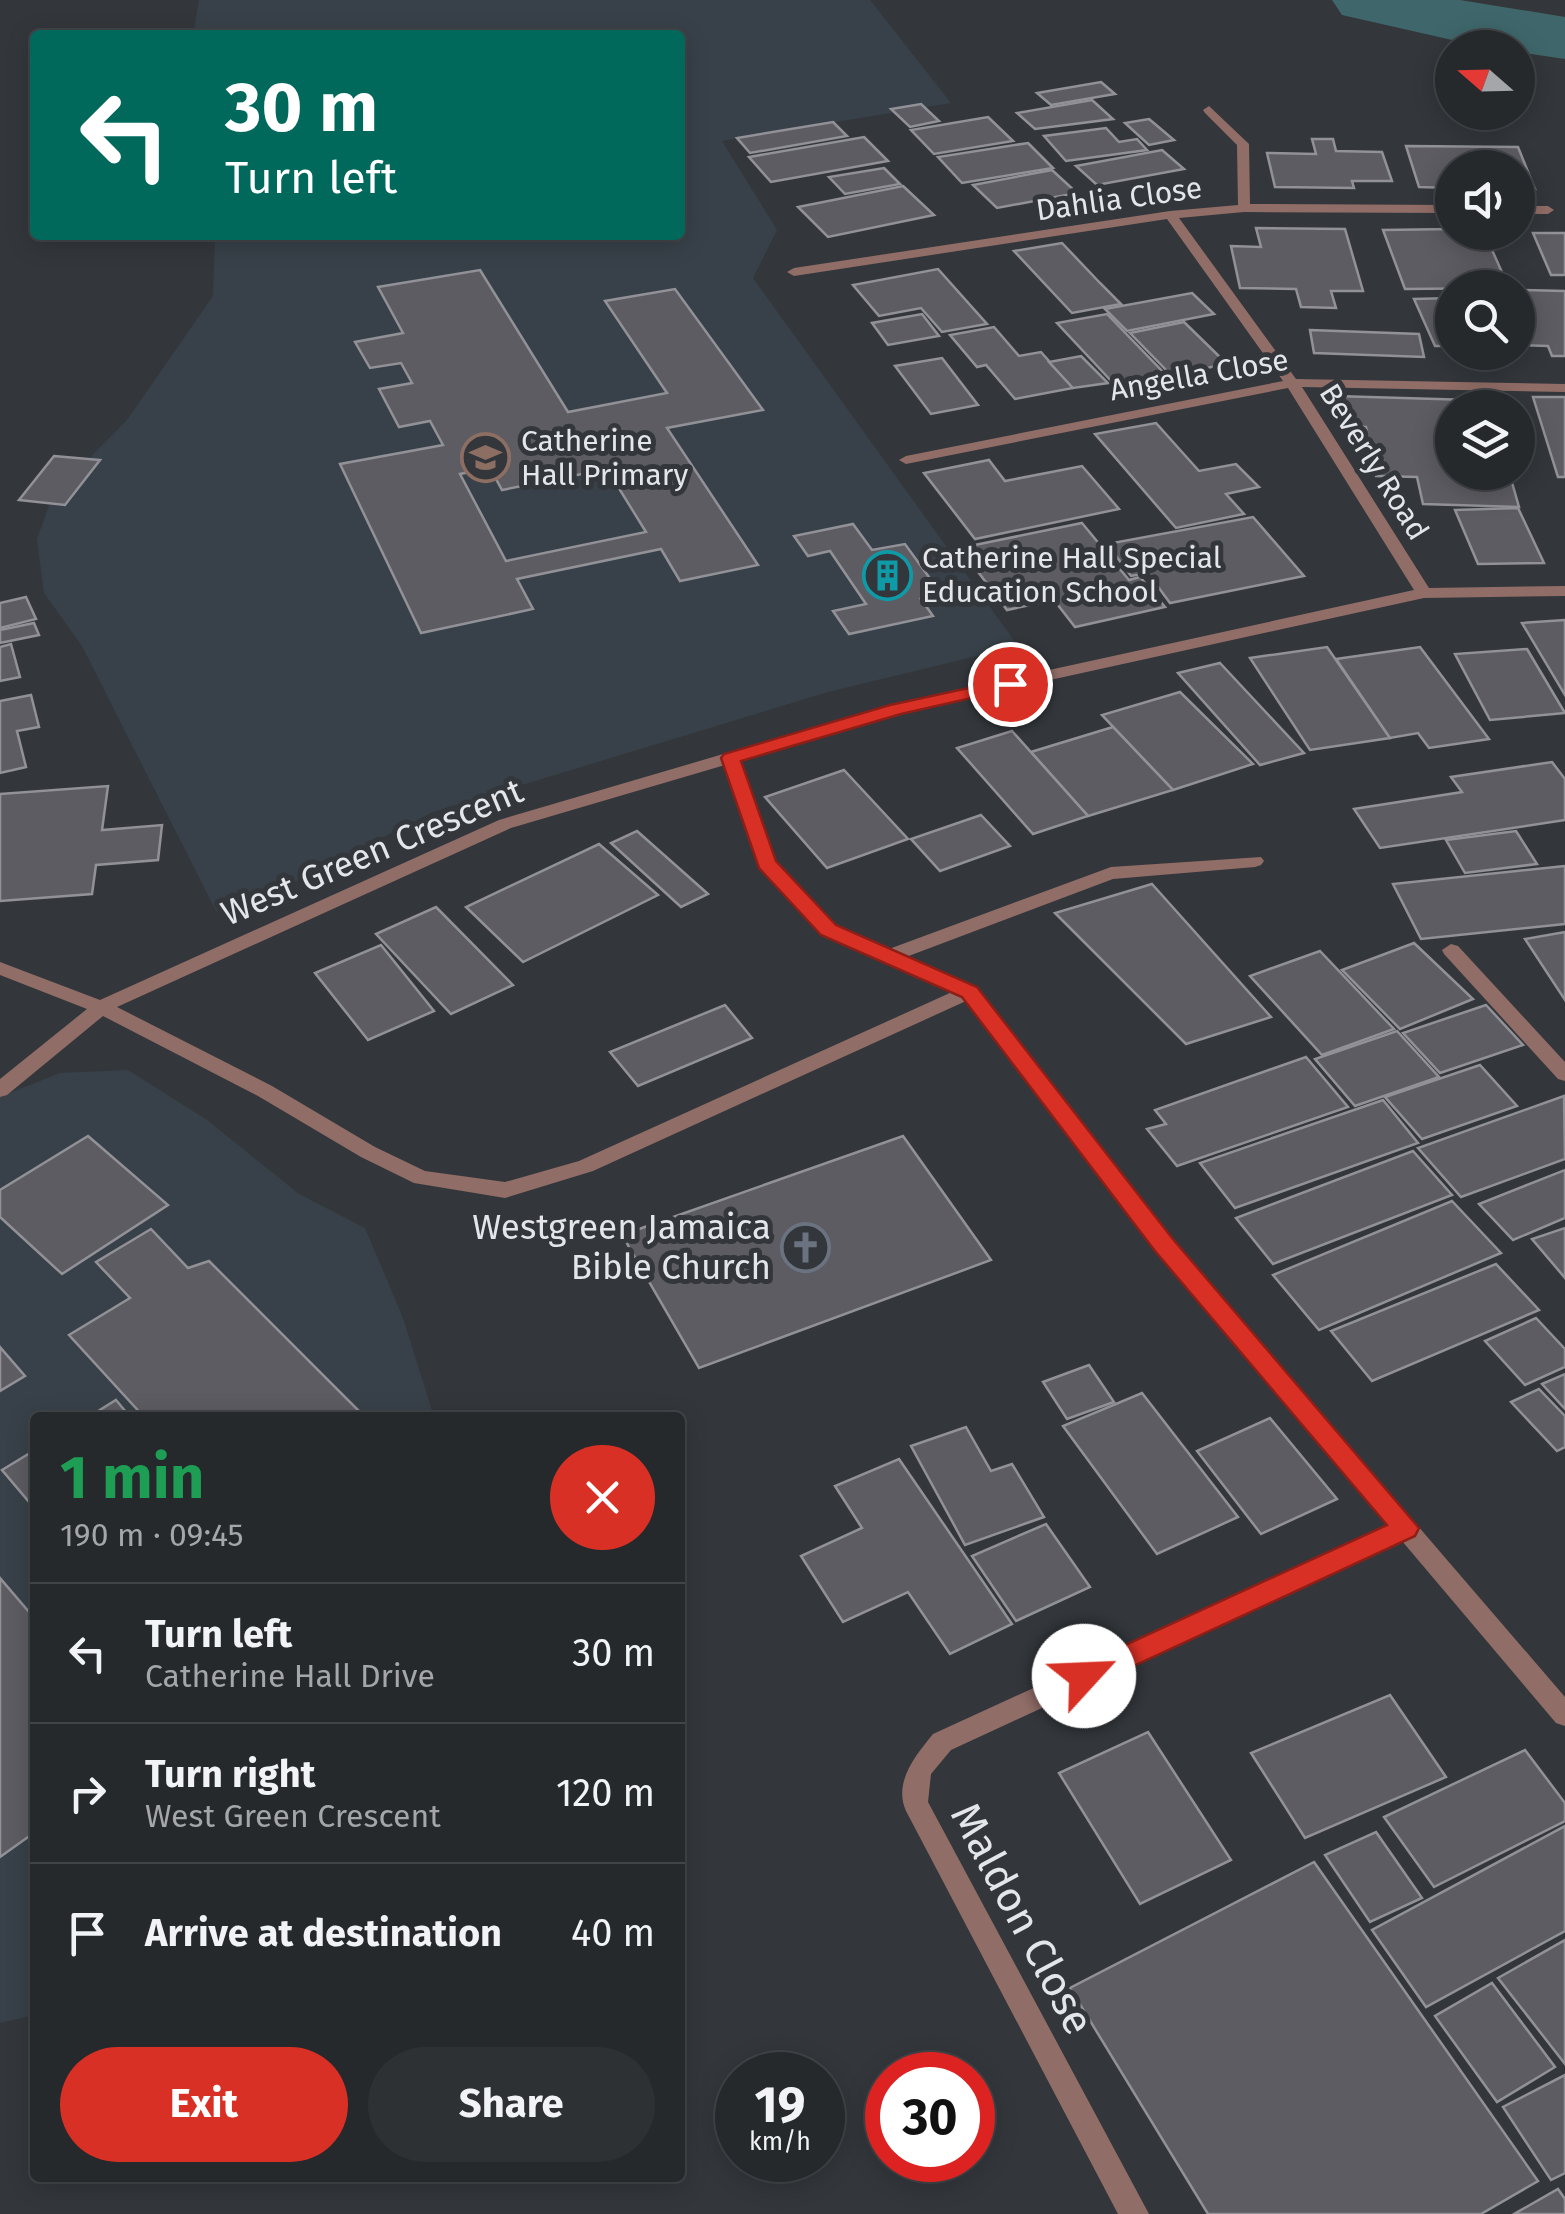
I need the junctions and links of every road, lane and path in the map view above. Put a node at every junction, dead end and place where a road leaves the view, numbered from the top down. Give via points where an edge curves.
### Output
1 (1209, 110) dead end
2 (1244, 208) junction
3 (1435, 210) edge
4 (1535, 210) edge
5 (1548, 210) dead end
6 (1170, 215) junction
7 (794, 272) dead end
8 (1292, 383) junction
9 (1565, 388) edge
10 (906, 460) dead end
11 (1565, 591) edge
12 (1424, 593) junction
13 (730, 758) junction
14 (1255, 861) dead end
15 (1451, 950) dead end
16 (886, 957) junction
17 (0, 968) edge
18 (970, 992) junction
19 (101, 1007) junction
20 (1565, 1074) edge
21 (0, 1090) edge
22 (1406, 1528) junction
23 (1565, 1714) edge
24 (1134, 2214) edge

1 - 2 street via 1243,144
2 - 3 street, Dahlia Close
2 - 6 street, Dahlia Close
4 - 5 street
6 - 7 street, Dahlia Close
6 - 8 street, Beverly Road
8 - 9 street, Angella Close
8 - 10 street, Angella Close
8 - 12 street, Beverly Road
11 - 12 street, West Green Crescent
12 - 13 street, West Green Crescent via 896,709
13 - 16 street via 766,863 829,930
13 - 19 street, West Green Crescent via 505,824
14 - 16 street via 1111,873
15 - 20 street
16 - 18 street
17 - 19 street
18 - 19 street via 586,1166 505,1190 421,1178
18 - 22 street via 1164,1245
19 - 21 street, West Green Crescent
22 - 23 street
22 - 24 street, Maldon Close via 942,1742 920,1770 915,1804

